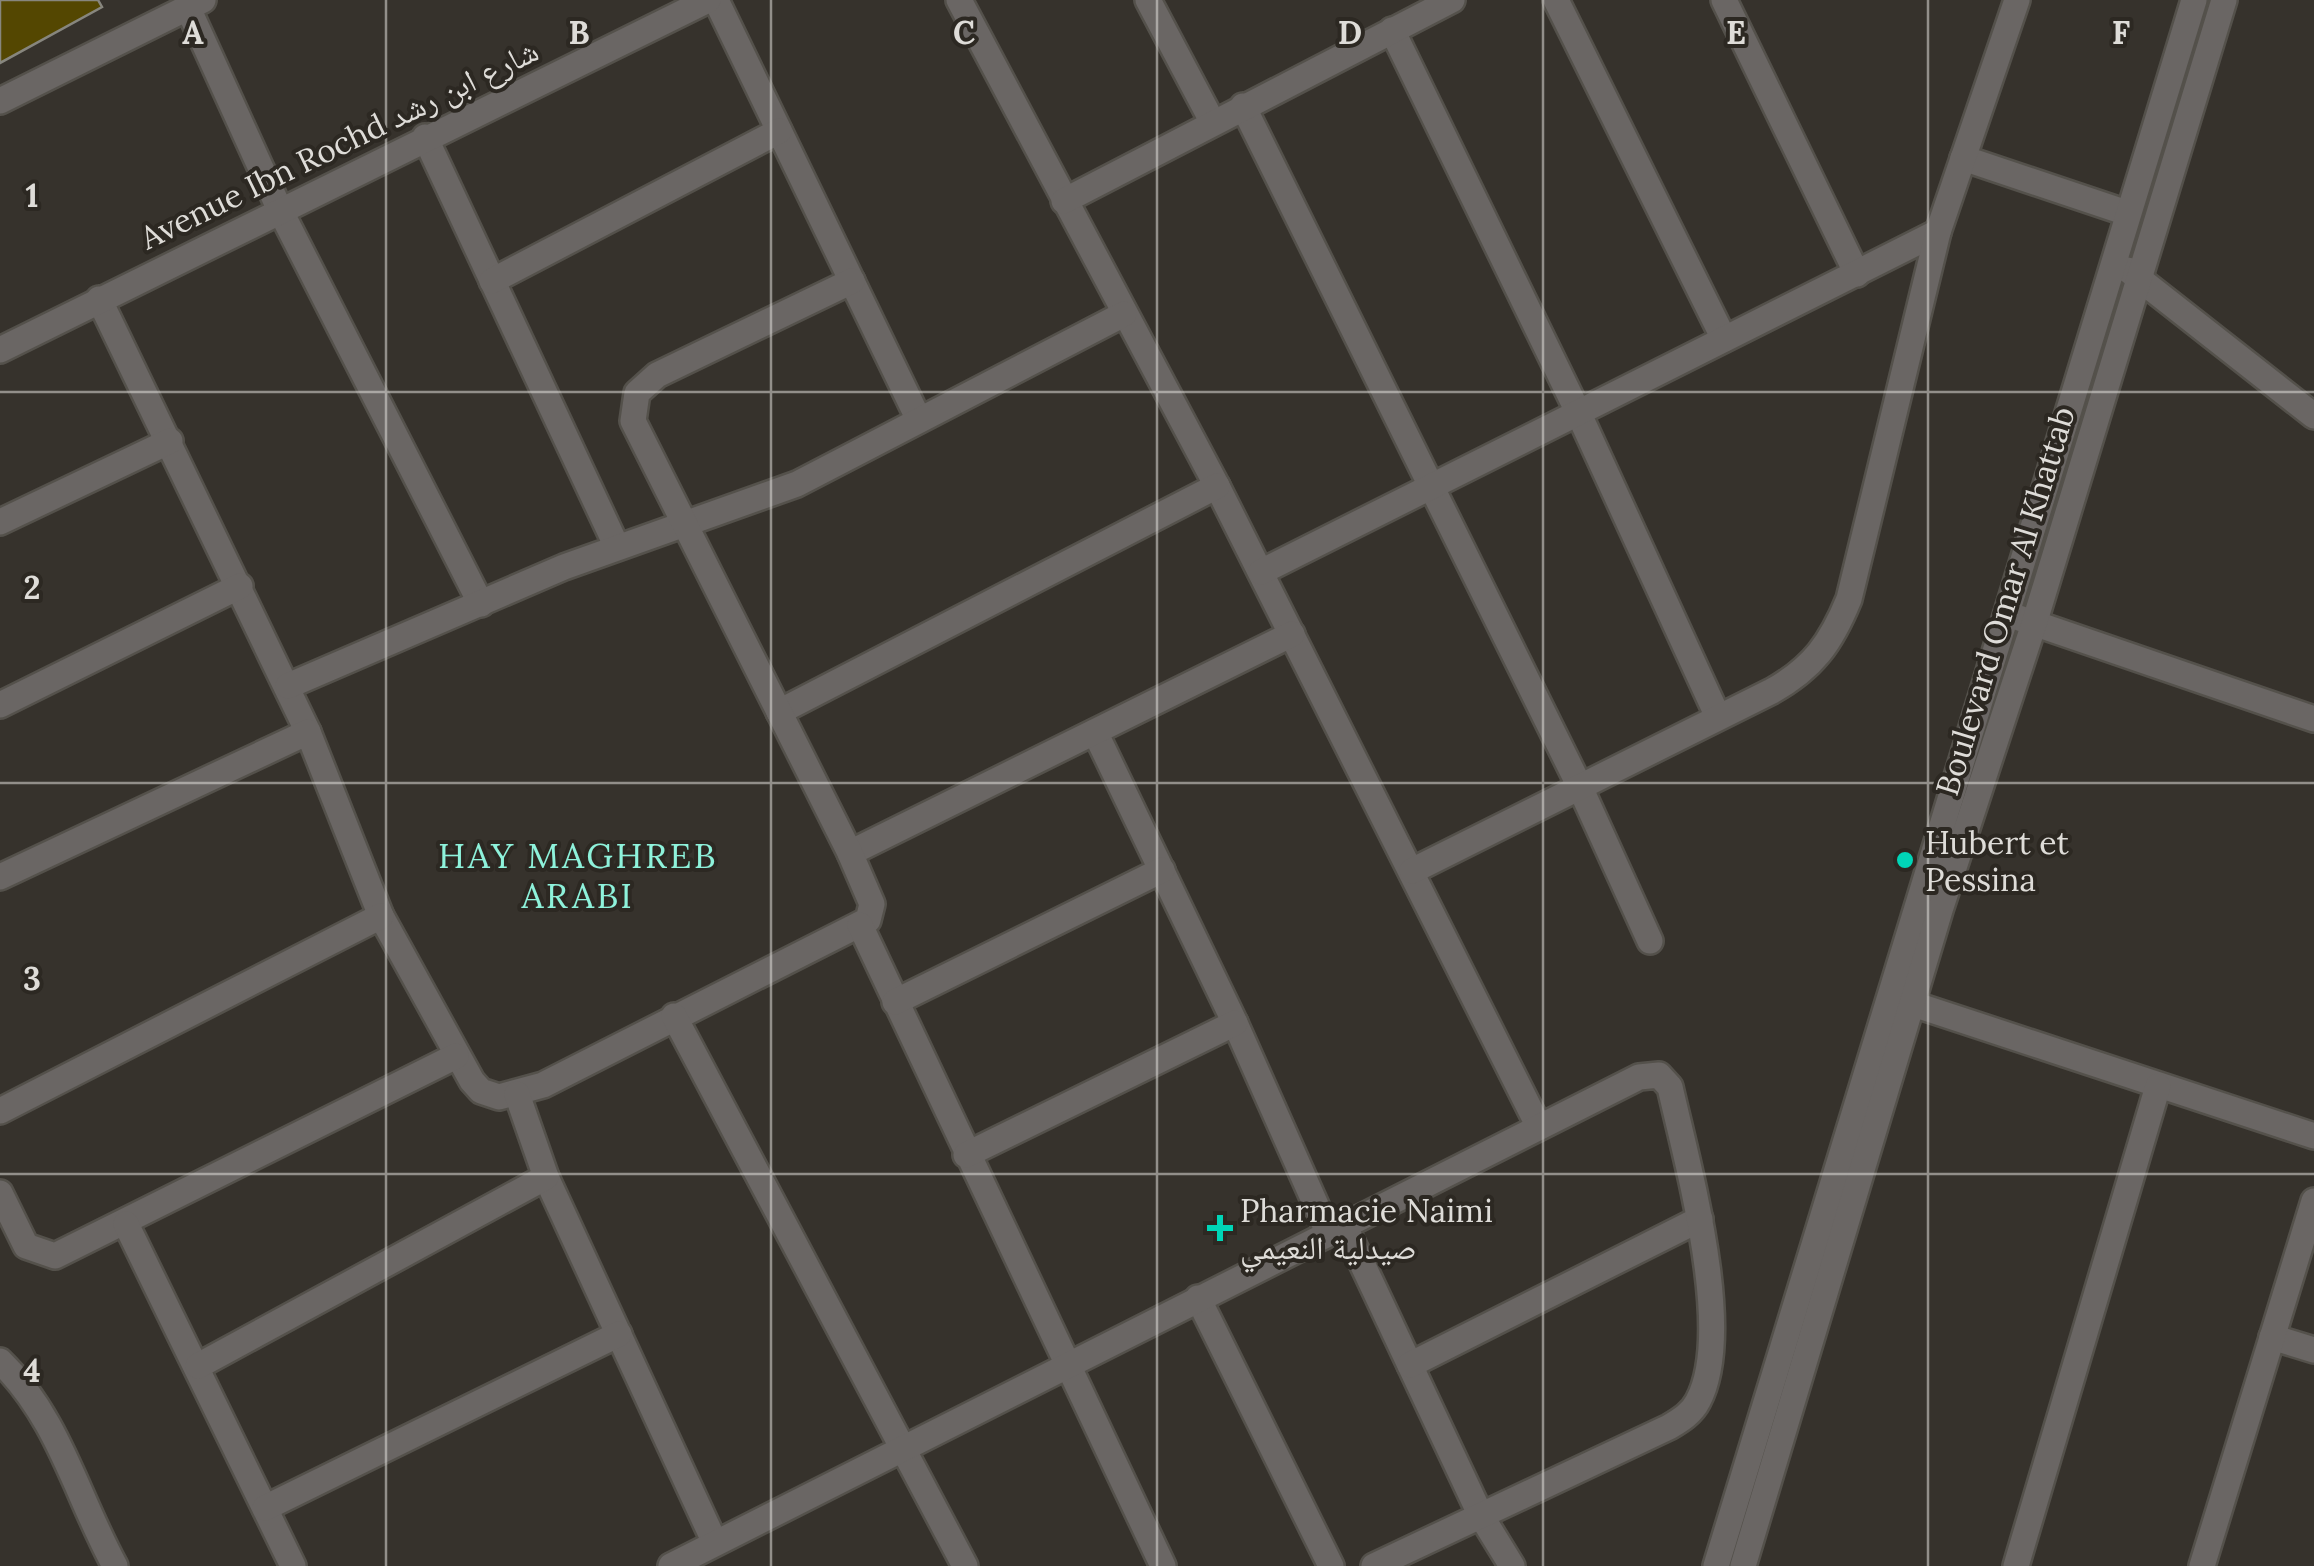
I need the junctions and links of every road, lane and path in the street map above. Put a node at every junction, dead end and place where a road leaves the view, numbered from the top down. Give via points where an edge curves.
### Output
1 (708, 0) edge
2 (716, 0) edge
3 (959, 0) edge
4 (1148, 0) edge
5 (1452, 0) edge
6 (1556, 0) edge
7 (1724, 0) edge
8 (2017, 0) edge
9 (2194, 0) edge
10 (2224, 0) edge
11 (196, 4) edge
12 (1392, 30) junction
13 (0, 100) edge
14 (1243, 106) junction
15 (1212, 122) junction
16 (779, 131) junction
17 (425, 137) junction
18 (1963, 158) junction
19 (1064, 200) junction
20 (280, 208) junction
21 (2127, 213) junction
22 (1938, 232) junction
23 (2112, 257) junction
24 (1857, 274) junction
25 (2139, 279) junction
26 (492, 281) junction
27 (852, 282) junction
28 (99, 300) junction
29 (1124, 314) junction
30 (1724, 339) junction
31 (0, 350) edge
32 (1578, 412) junction
33 (2314, 416) edge
34 (920, 420) junction
35 (170, 441) junction
36 (1428, 485) junction
37 (1217, 486) junction
38 (0, 522) edge
39 (684, 526) junction
40 (617, 547) junction
41 (1261, 572) junction
42 (240, 586) junction
43 (481, 604) junction
44 (2005, 612) junction
45 (2034, 624) junction
46 (1292, 634) junction
47 (288, 686) junction
48 (0, 705) edge
49 (779, 712) junction
50 (1718, 717) junction
51 (2314, 718) edge
52 (308, 732) junction
53 (1096, 732) junction
54 (1579, 785) junction
55 (850, 854) junction
56 (1162, 870) junction
57 (1412, 870) junction
58 (0, 876) edge
59 (381, 916) junction
60 (860, 925) junction
61 (1650, 941) dead end
62 (1901, 1000) junction
63 (895, 1002) junction
64 (674, 1016) junction
65 (1235, 1024) junction
66 (456, 1056) junction
67 (2158, 1086) junction
68 (517, 1094) junction
69 (0, 1111) edge
70 (1539, 1127) junction
71 (2314, 1136) edge
72 (966, 1155) junction
73 (546, 1176) junction
74 (0, 1192) edge
75 (2314, 1201) edge
76 (1700, 1219) junction
77 (126, 1224) junction
78 (1336, 1229) junction
79 (1198, 1298) junction
80 (619, 1334) junction
81 (2272, 1337) junction
82 (2314, 1350) edge
83 (0, 1361) edge
84 (1410, 1365) junction
85 (198, 1366) junction
86 (1064, 1366) junction
87 (902, 1448) junction
88 (265, 1508) junction
89 (1480, 1514) junction
90 (715, 1543) junction
91 (115, 1566) edge
92 (293, 1566) edge
93 (670, 1566) edge
94 (965, 1566) edge
95 (1162, 1566) edge
96 (1330, 1566) edge
97 (1374, 1566) edge
98 (1512, 1566) edge
99 (1716, 1566) edge
100 (1743, 1566) edge
101 (2016, 1566) edge
102 (2202, 1566) edge

1 - 17 street, Avenue Ibn Rochd شارع ابن رشد
2 - 16 street
3 - 19 street
4 - 15 street
5 - 12 street
6 - 30 street
7 - 24 street
8 - 18 street
9 - 21 street, Boulevard Omar Al Khattab
10 - 25 street, Boulevard Omar Al Khattab
11 - 13 street
11 - 20 street
12 - 14 street
12 - 32 street
14 - 15 street
14 - 36 street
15 - 19 street
16 - 26 street
16 - 27 street
17 - 20 street, Avenue Ibn Rochd شارع ابن رشد
17 - 26 street
18 - 21 street
18 - 22 street
19 - 29 street
20 - 28 street, Avenue Ibn Rochd شارع ابن رشد
20 - 43 street
21 - 23 street, Boulevard Omar Al Khattab
22 - 24 street
22 - 50 street via 1839,624 1806,670
23 - 25 street
23 - 44 street, Boulevard Omar Al Khattab
24 - 30 street
25 - 33 street
25 - 45 street, Boulevard Omar Al Khattab
26 - 40 street
27 - 34 street
27 - 39 street via 656,375 637,393 633,421
28 - 31 street, Avenue Ibn Rochd شارع ابن رشد
28 - 35 street
29 - 34 street
29 - 37 street
30 - 32 street
32 - 36 street
32 - 50 street
34 - 39 street via 797,484
35 - 38 street
35 - 42 street
36 - 41 street
36 - 54 street
37 - 41 street
37 - 49 street
39 - 40 street
39 - 49 street
40 - 43 street
41 - 46 street
42 - 47 street
42 - 48 street
43 - 47 street
44 - 45 street
44 - 62 street, Boulevard Omar Al Khattab
45 - 51 street
45 - 62 street, Boulevard Omar Al Khattab
46 - 53 street
46 - 57 street
47 - 52 street
49 - 55 street
50 - 54 street
52 - 58 street
52 - 59 street
53 - 55 street
53 - 56 street
54 - 57 street
54 - 61 street
55 - 60 street via 872,904
56 - 63 street
56 - 65 street
57 - 70 street
59 - 66 street
59 - 69 street
60 - 63 street
60 - 64 street
62 - 67 street
62 - 99 street, Boulevard Omar Al Khattab
62 - 100 street, Boulevard Omar Al Khattab
63 - 72 street
64 - 68 street
64 - 87 street
65 - 72 street
65 - 78 street
66 - 68 street via 481,1090
66 - 77 street
67 - 71 street
67 - 101 street
68 - 73 street
70 - 76 street via 1639,1077 1660,1075 1670,1087
70 - 78 street
72 - 86 street
73 - 80 street
73 - 85 street
74 - 77 street via 14,1230 41,1254 74,1250
75 - 81 street
76 - 84 street
76 - 89 street via 1712,1335 1697,1405 1670,1427
77 - 85 street
78 - 79 street
78 - 84 street
79 - 86 street
79 - 96 street
80 - 88 street
80 - 90 street
81 - 82 street
81 - 102 street
83 - 91 street via 69,1462
84 - 89 street
85 - 88 street
86 - 87 street
86 - 95 street
87 - 90 street
87 - 94 street
88 - 92 street
89 - 97 street
89 - 98 street
90 - 93 street

